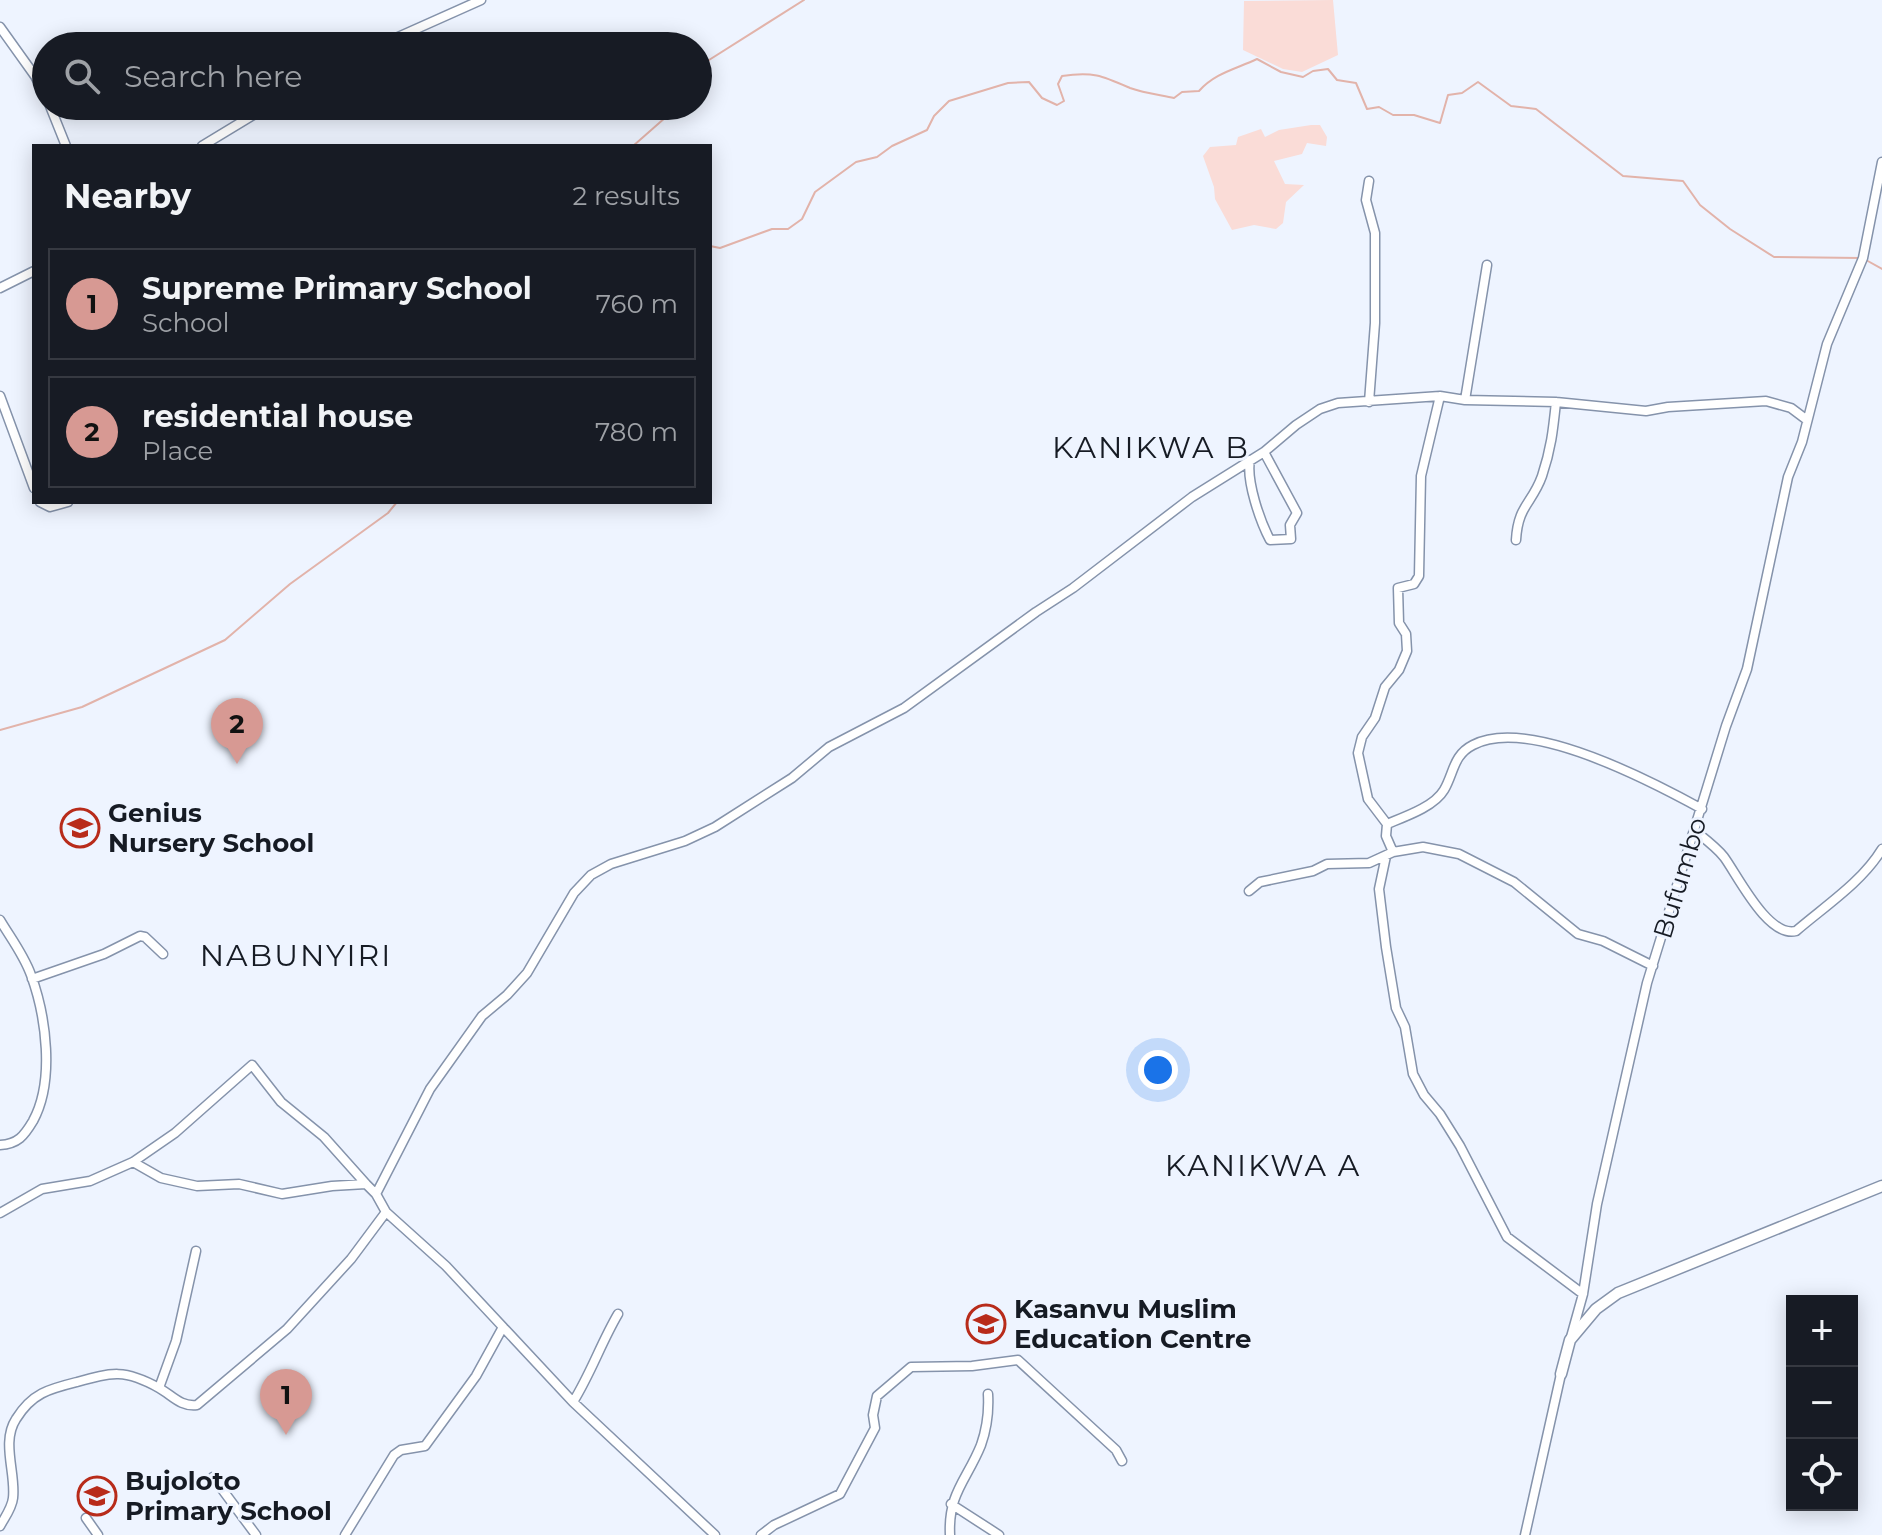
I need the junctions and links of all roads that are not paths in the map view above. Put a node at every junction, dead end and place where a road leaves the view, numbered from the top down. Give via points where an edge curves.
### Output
1 (481, 0) edge
2 (0, 27) edge
3 (409, 32) edge
4 (32, 72) edge
5 (56, 120) edge
6 (245, 120) edge
7 (65, 144) edge
8 (205, 144) edge
9 (1882, 162) edge
10 (1369, 181) dead end
11 (1487, 265) dead end
12 (32, 272) edge
13 (0, 288) edge
14 (0, 396) edge
15 (1440, 396) junction
16 (1465, 400) junction
17 (1369, 402) junction
18 (1556, 402) junction
19 (1807, 420) junction
20 (1264, 452) junction
21 (1250, 460) junction
22 (32, 483) edge
23 (1516, 540) dead end
24 (1702, 809) junction
25 (1387, 824) junction
26 (1695, 831) junction
27 (1882, 849) edge
28 (1389, 854) junction
29 (1249, 891) dead end
30 (0, 920) edge
31 (163, 954) dead end
32 (1653, 966) junction
33 (32, 979) junction
34 (0, 1145) edge
35 (133, 1162) junction
36 (366, 1184) junction
37 (1882, 1186) edge
38 (376, 1194) junction
39 (386, 1212) junction
40 (0, 1213) edge
41 (196, 1251) dead end
42 (1583, 1294) junction
43 (618, 1314) dead end
44 (503, 1327) junction
45 (1570, 1340) junction
46 (1561, 1374) joint
47 (159, 1388) junction
48 (988, 1394) dead end
49 (573, 1402) junction
50 (1122, 1461) dead end
51 (213, 1477) dead end
52 (951, 1504) junction
53 (86, 1518) dead end
54 (0, 1526) edge
55 (98, 1535) edge
56 (256, 1535) edge
57 (345, 1535) edge
58 (715, 1535) edge
59 (761, 1535) edge
60 (950, 1535) edge
61 (999, 1535) edge
62 (1525, 1535) edge

1 - 3 street
2 - 4 street
5 - 7 street
6 - 8 street
9 - 19 street, Bufumbo via 1863,258 1827,344
10 - 17 street via 1366,200 1375,233
11 - 16 street
12 - 13 street
14 - 22 street
15 - 16 street
15 - 17 street
15 - 25 street via 1421,476 1419,576 1414,584 1398,588 1407,651 1359,746 1368,799
16 - 18 street
17 - 20 street via 1320,409
18 - 19 street via 1646,411 1766,401 1791,408
18 - 23 street via 1553,441 1541,479 1521,514
19 - 24 street, Bufumbo via 1788,477 1747,669
20 - 21 street
20 - 21 street via 1297,513 1290,525 1291,539 1270,540 1255,509
21 - 38 street via 904,708 829,747 792,778 715,827 591,875 574,893 527,973 482,1016 430,1089
24 - 25 street via 1597,757 1518,737 1472,745 1456,758 1443,792
24 - 26 street, Bufumbo
25 - 28 street
26 - 27 street via 1722,855 1765,915 1791,933 1849,886
26 - 32 street, Bufumbo
28 - 29 street via 1369,863 1327,864 1260,882
28 - 32 street via 1423,847 1459,854 1514,882 1578,934
28 - 42 street via 1379,889 1396,1008 1413,1074 1460,1146 1507,1237
30 - 33 street
31 - 33 street via 140,936
32 - 42 street, Bufumbo via 1597,1204
33 - 34 street via 46,1085 24,1136
35 - 36 street via 161,1178 197,1186 239,1184 282,1194
35 - 36 street via 175,1133 252,1065 281,1102 324,1137
35 - 40 street via 90,1181 42,1189
36 - 38 street
37 - 45 street via 1618,1293
38 - 39 street
39 - 44 street
39 - 47 street via 303,1313 205,1399 186,1405
41 - 47 street via 176,1341
42 - 45 street, Bufumbo
43 - 49 street
44 - 49 street
44 - 57 street via 446,1420 425,1446 394,1455
45 - 46 street
46 - 62 street
47 - 54 street via 128,1375 106,1373 40,1394 13,1425 13,1498
48 - 52 street via 982,1443
49 - 58 street
50 - 59 street via 1018,1360 911,1367 877,1396 875,1428 840,1494
51 - 56 street
52 - 60 street
52 - 61 street
53 - 55 street

